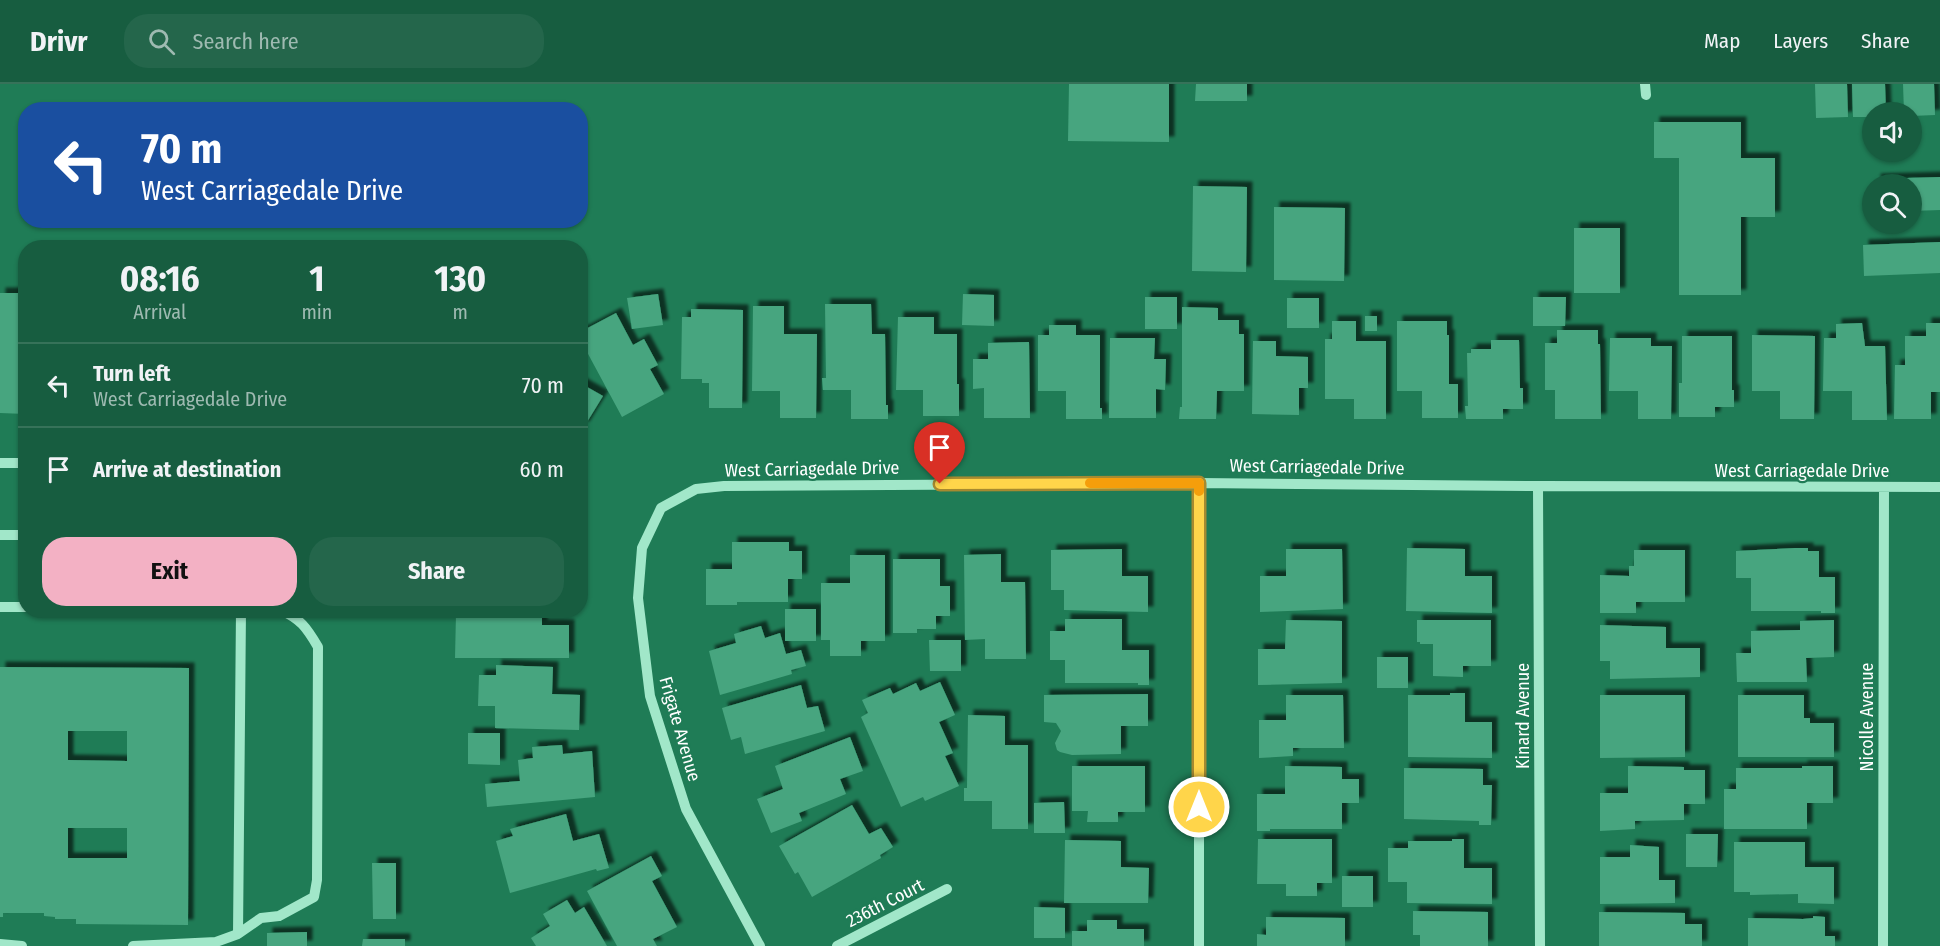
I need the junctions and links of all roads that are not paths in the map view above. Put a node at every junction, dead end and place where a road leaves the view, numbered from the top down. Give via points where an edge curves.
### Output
1 (0, 463) edge
2 (18, 463) edge
3 (1199, 483) junction
4 (1538, 486) junction
5 (1884, 487) junction
6 (1940, 487) edge
7 (661, 508) joint
8 (0, 535) edge
9 (18, 535) edge
10 (0, 607) edge
11 (18, 607) edge
12 (241, 618) edge
13 (297, 618) edge
14 (947, 889) dead end
15 (238, 934) junction
16 (0, 944) edge
17 (22, 946) edge
18 (133, 946) edge
19 (760, 946) edge
20 (837, 946) edge
21 (1199, 946) edge
22 (1540, 946) edge
23 (1883, 946) edge

1 - 2 street
3 - 4 street, West Carriagedale Drive
3 - 7 street, West Carriagedale Drive via 724,486 696,489
3 - 21 street
4 - 5 street, West Carriagedale Drive
4 - 22 street, Kinard Avenue
5 - 6 street, West Carriagedale Drive
5 - 23 street, Nicolle Avenue
7 - 19 street, Frigate Avenue via 642,548 638,598 650,696 686,809
8 - 9 street
10 - 11 street
12 - 15 street
13 - 15 street via 318,647 314,897 279,916 261,918
14 - 20 street, 236th Court
15 - 18 street via 216,942
16 - 17 street

